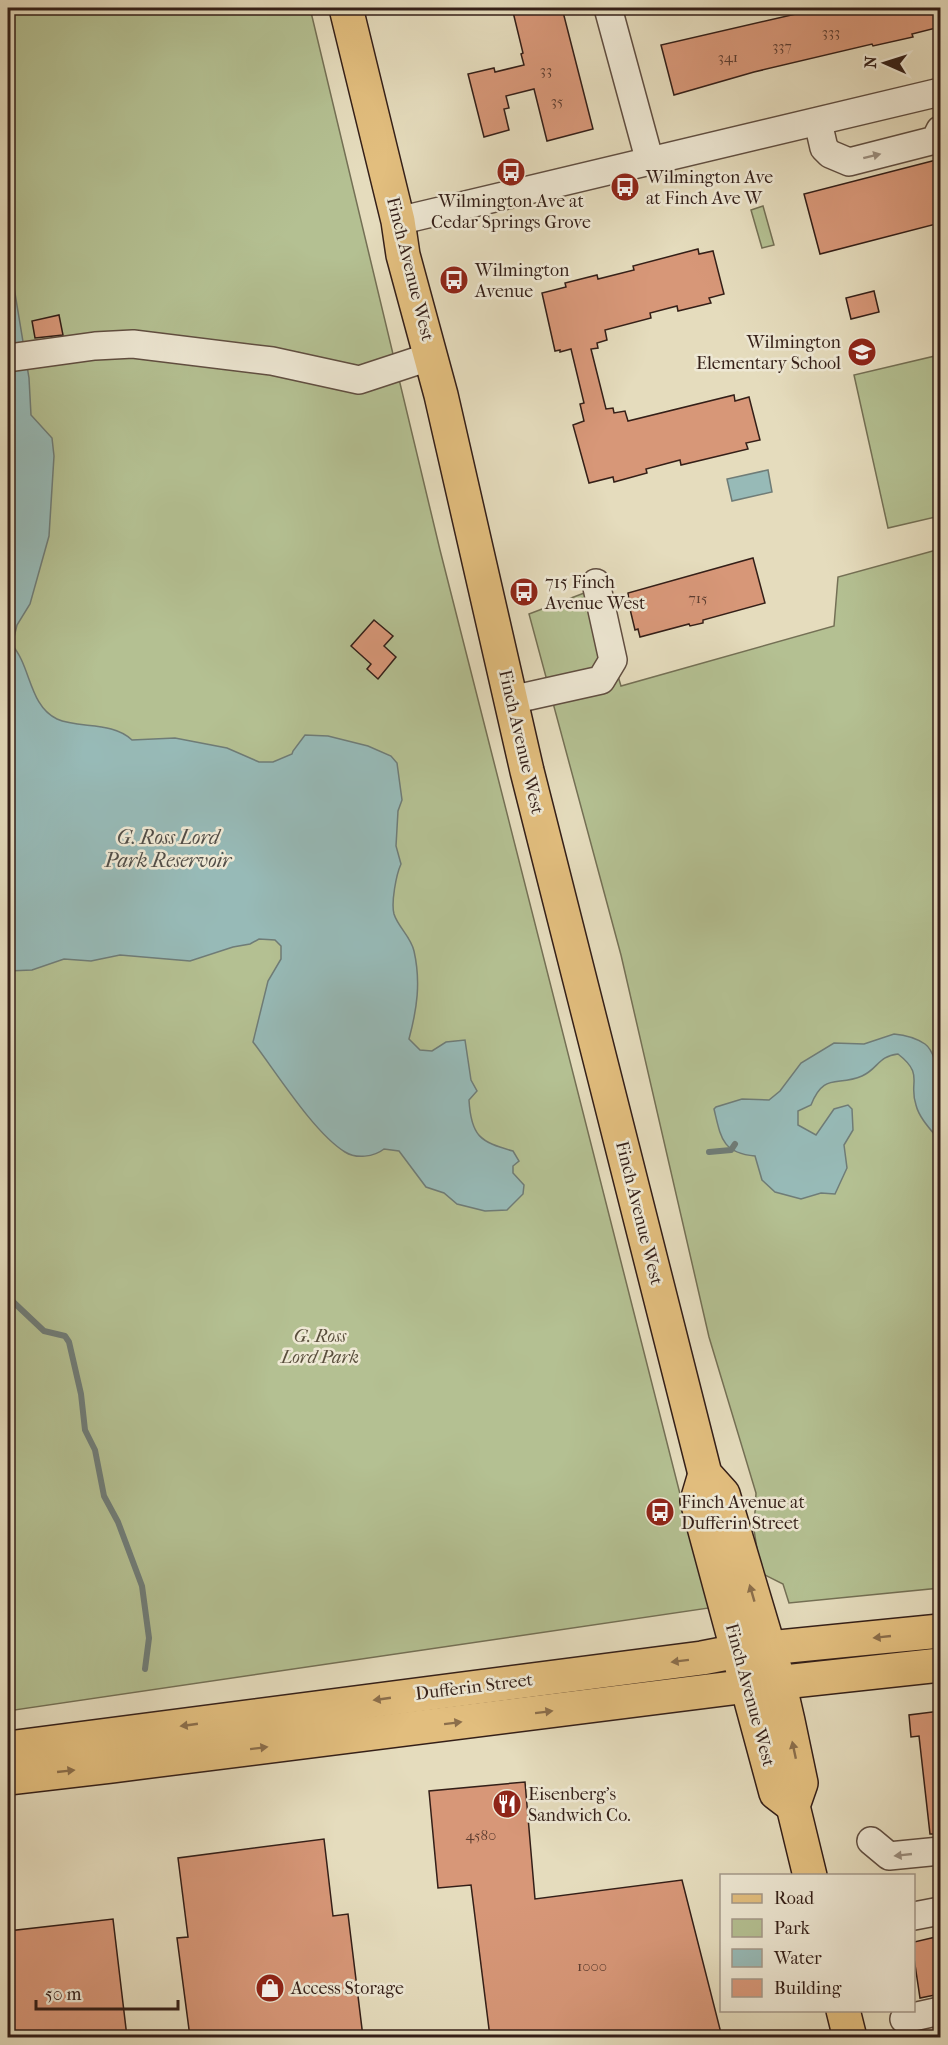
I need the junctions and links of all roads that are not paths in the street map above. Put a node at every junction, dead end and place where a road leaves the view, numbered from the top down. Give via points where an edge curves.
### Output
1 (346, 8) edge
2 (608, 8) edge
3 (940, 92) edge
4 (818, 122) junction
5 (940, 130) edge
6 (650, 162) junction
7 (398, 221) junction
8 (432, 356) junction
9 (18, 357) edge
10 (596, 583) dead end
11 (511, 700) junction
12 (940, 1630) edge
13 (753, 1650) junction
14 (940, 1665) edge
15 (763, 1684) junction
16 (8, 1748) edge
17 (8, 1778) edge
18 (871, 1841) dead end
19 (940, 1851) edge
20 (810, 1874) edge
21 (940, 1911) edge
22 (915, 1916) edge
23 (940, 2011) edge
24 (844, 2012) edge
25 (905, 2022) edge
26 (850, 2037) edge

1 - 7 main road, Finch Avenue West
2 - 6 street
3 - 4 street
4 -> 5 street via 824,148 849,162 934,140
4 - 6 street
6 - 7 street
7 - 8 main road, Finch Avenue West via 403,255
8 - 9 street via 359,380 272,361 133,344
8 - 11 main road, Finch Avenue West
10 - 11 street via 613,660 601,680
11 - 13 main road, Finch Avenue West via 705,1474 697,1501
12 -> 13 main road, Dufferin Street
13 - 15 main road, Finch Avenue West
13 -> 16 main road, Dufferin Street
14 - 15 main road, Dufferin Street
17 -> 15 main road, Dufferin Street
15 - 20 main road, Finch Avenue West via 776,1793 793,1806
19 -> 18 street via 890,1856
21 - 22 street
23 - 25 street
24 - 26 main road

